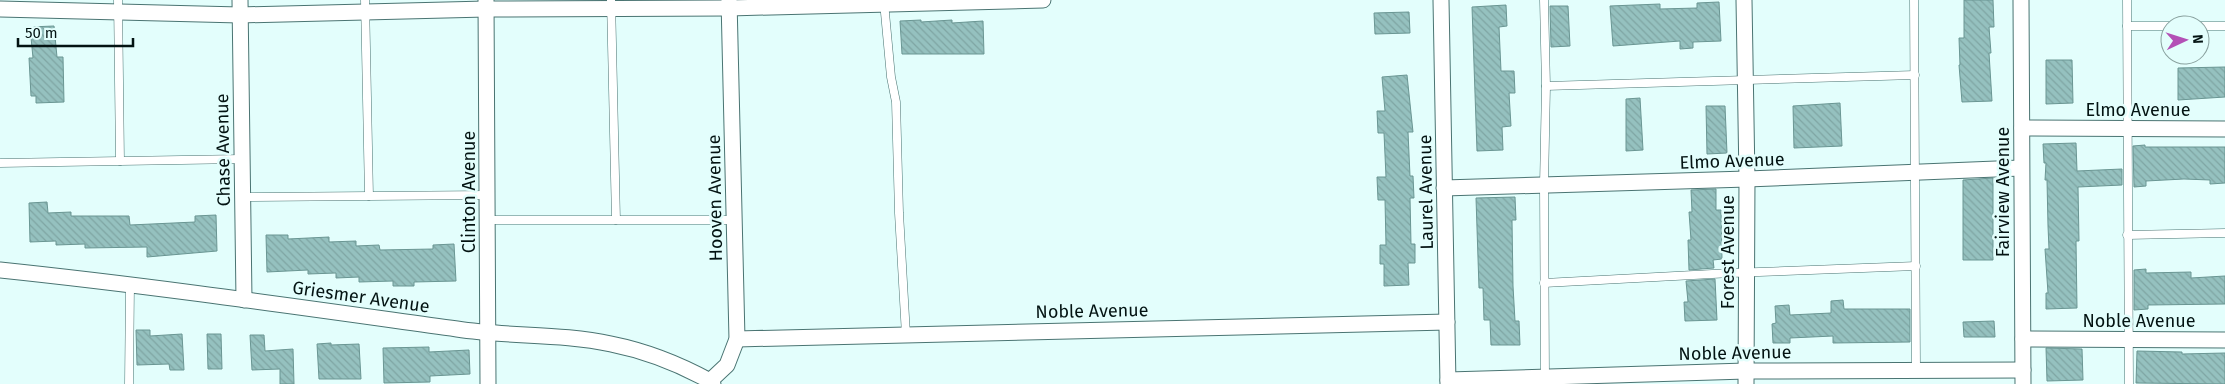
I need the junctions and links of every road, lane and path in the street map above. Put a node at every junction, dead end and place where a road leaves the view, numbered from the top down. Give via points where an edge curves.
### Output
1 (1043, 0) edge
2 (1441, 0) edge
3 (1544, 0) edge
4 (1744, 0) edge
5 (1914, 0) edge
6 (2021, 0) edge
7 (2127, 0) edge
8 (884, 2) edge
9 (611, 4) edge
10 (729, 4) edge
11 (486, 5) edge
12 (118, 6) edge
13 (365, 6) edge
14 (240, 7) edge
15 (0, 8) edge
16 (2127, 26) junction
17 (2160, 26) edge
18 (2210, 26) edge
19 (2225, 26) edge
20 (1915, 75) junction
21 (1745, 80) junction
22 (1546, 86) junction
23 (2022, 128) junction
24 (2128, 128) junction
25 (2225, 129) edge
26 (242, 159) junction
27 (120, 161) junction
28 (0, 163) edge
29 (2021, 168) junction
30 (1916, 171) junction
31 (1747, 179) junction
32 (1544, 185) junction
33 (1444, 188) junction
34 (487, 195) junction
35 (369, 196) junction
36 (242, 197) junction
37 (488, 220) junction
38 (616, 220) junction
39 (734, 220) junction
40 (2127, 234) junction
41 (2225, 234) edge
42 (1916, 266) junction
43 (0, 270) edge
44 (1746, 272) junction
45 (1544, 283) junction
46 (130, 284) junction
47 (244, 300) junction
48 (1447, 322) junction
49 (488, 334) junction
50 (906, 335) junction
51 (737, 339) junction
52 (2023, 339) junction
53 (2127, 339) junction
54 (2225, 340) edge
55 (1916, 370) junction
56 (1746, 377) edge
57 (2023, 377) edge
58 (1545, 380) edge
59 (712, 382) edge
60 (1448, 382) edge
61 (129, 384) edge
62 (488, 384) edge
63 (2129, 384) edge

1 - 8 street
2 - 33 street, Laurel Avenue
3 - 22 lane
4 - 21 street, Forest Avenue
5 - 20 lane
6 - 23 street, Fairview Avenue
7 - 16 lane
8 - 10 street
8 - 50 lane via 896,102
9 - 10 street
9 - 11 street
9 - 38 lane
10 - 39 street, Hooven Avenue
11 - 13 street
11 - 34 street, Clinton Avenue
12 - 14 street
12 - 15 street
12 - 27 lane
13 - 14 street
13 - 35 lane
14 - 26 street, Chase Avenue
16 - 17 lane
16 - 24 lane
18 - 19 lane
20 - 21 lane
20 - 30 lane
21 - 22 lane
21 - 31 street, Forest Avenue
22 - 32 lane
23 - 24 street, Elmo Avenue
23 - 29 street, Fairview Avenue
24 - 25 street, Elmo Avenue
24 - 40 lane
26 - 27 lane
26 - 36 street, Chase Avenue
27 - 28 lane
29 - 30 street, Elmo Avenue
29 - 52 street, Fairview Avenue
30 - 31 street, Elmo Avenue
30 - 42 lane
31 - 32 street, Elmo Avenue
31 - 44 street, Forest Avenue
32 - 33 street, Elmo Avenue
32 - 45 lane
33 - 48 street, Laurel Avenue
34 - 35 lane
34 - 37 street, Clinton Avenue
35 - 36 lane
36 - 47 street, Chase Avenue
37 - 38 lane
37 - 49 street, Clinton Avenue
38 - 39 lane
39 - 51 street, Hooven Avenue
40 - 41 lane
40 - 53 lane
42 - 44 lane
42 - 55 lane
43 - 46 street, Griesmer Avenue
44 - 45 lane
44 - 56 street, Forest Avenue
45 - 58 lane
46 - 47 street, Griesmer Avenue
46 - 61 lane
47 - 49 street, Griesmer Avenue
48 - 50 street, Noble Avenue
48 - 60 street, Laurel Avenue
49 - 59 street, Griesmer Avenue via 612,344 678,364
49 - 62 street, Clinton Avenue
50 - 51 street, Noble Avenue
51 - 59 street, Hooven Avenue via 727,365
52 - 53 street, Noble Avenue
52 - 57 street, Fairview Avenue
53 - 54 street, Noble Avenue
53 - 63 lane
55 - 56 street, Noble Avenue
55 - 57 street, Noble Avenue
56 - 58 street, Noble Avenue
58 - 60 street, Noble Avenue

